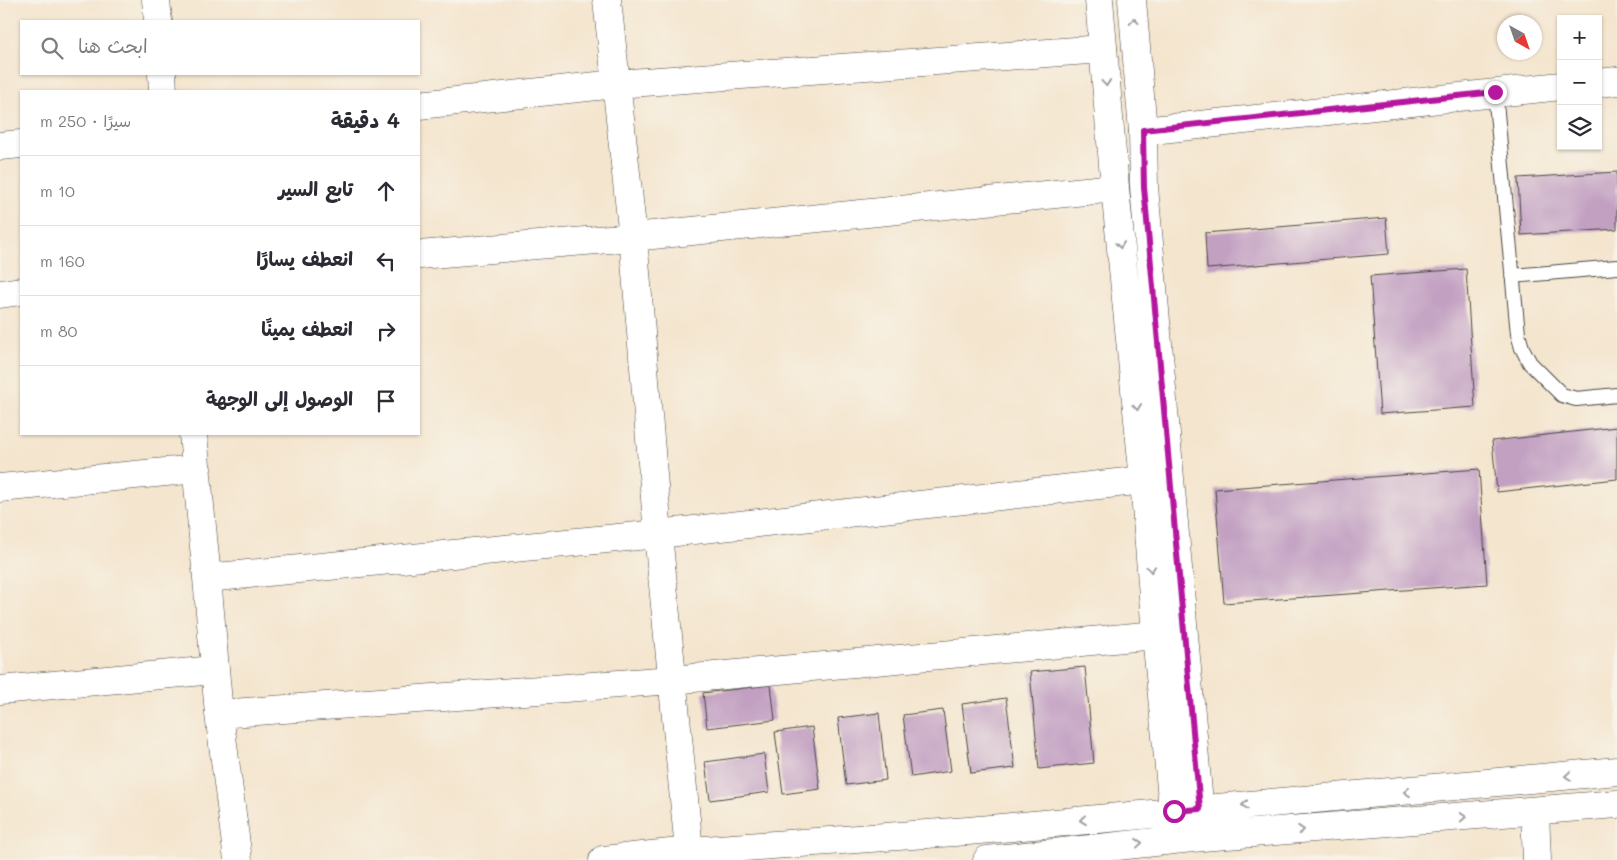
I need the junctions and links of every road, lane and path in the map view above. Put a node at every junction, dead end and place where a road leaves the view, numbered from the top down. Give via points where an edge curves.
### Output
1 (156, 0) edge
2 (607, 0) edge
3 (1099, 0) edge
4 (1132, 0) edge
5 (158, 20) edge
6 (1103, 49) junction
7 (162, 75) edge
8 (1617, 81) edge
9 (1602, 83) edge
10 (616, 84) junction
11 (1557, 86) edge
12 (163, 90) edge
13 (1495, 92) junction
14 (420, 105) edge
15 (1143, 130) junction
16 (20, 144) edge
17 (0, 146) edge
18 (1115, 188) junction
19 (633, 238) junction
20 (420, 255) edge
21 (1617, 267) edge
22 (1512, 276) junction
23 (20, 291) edge
24 (0, 294) edge
25 (1617, 395) edge
26 (192, 435) edge
27 (196, 469) junction
28 (1144, 480) junction
29 (0, 488) edge
30 (658, 534) junction
31 (207, 578) junction
32 (1156, 635) junction
33 (214, 670) junction
34 (672, 680) junction
35 (0, 690) edge
36 (219, 714) junction
37 (1617, 771) edge
38 (1617, 804) edge
39 (1200, 809) junction
40 (1174, 811) junction
41 (1535, 812) junction
42 (1189, 838) junction
43 (690, 856) edge
44 (238, 860) edge
45 (603, 860) edge
46 (987, 860) edge
47 (1537, 860) edge

1 - 5 street
2 - 10 street
3 - 6 street
15 -> 4 street
6 - 10 street
6 -> 18 street
7 - 12 street
8 - 9 street
10 - 14 street
10 - 19 street
11 - 13 street
13 - 15 street
13 - 22 lane
15 - 39 street via 1146,207
16 - 17 street
18 - 19 street
18 -> 28 street
19 - 20 street
19 - 30 street
21 - 22 lane
22 - 25 lane via 1518,334 1530,363 1562,395 1576,399
23 - 24 street
26 - 27 street
27 - 29 street
27 - 31 street
28 - 30 street
28 -> 32 street
30 - 31 street
30 - 34 street
31 - 33 street
32 - 34 street
32 - 40 street
33 - 35 street
33 - 36 street
34 - 36 street
34 - 43 street
36 - 44 street
37 -> 39 street
38 - 41 street
39 - 40 street
39 - 42 street
40 - 42 street
40 -> 43 street
42 -> 41 street
41 - 47 street
46 -> 42 street
43 - 45 street

